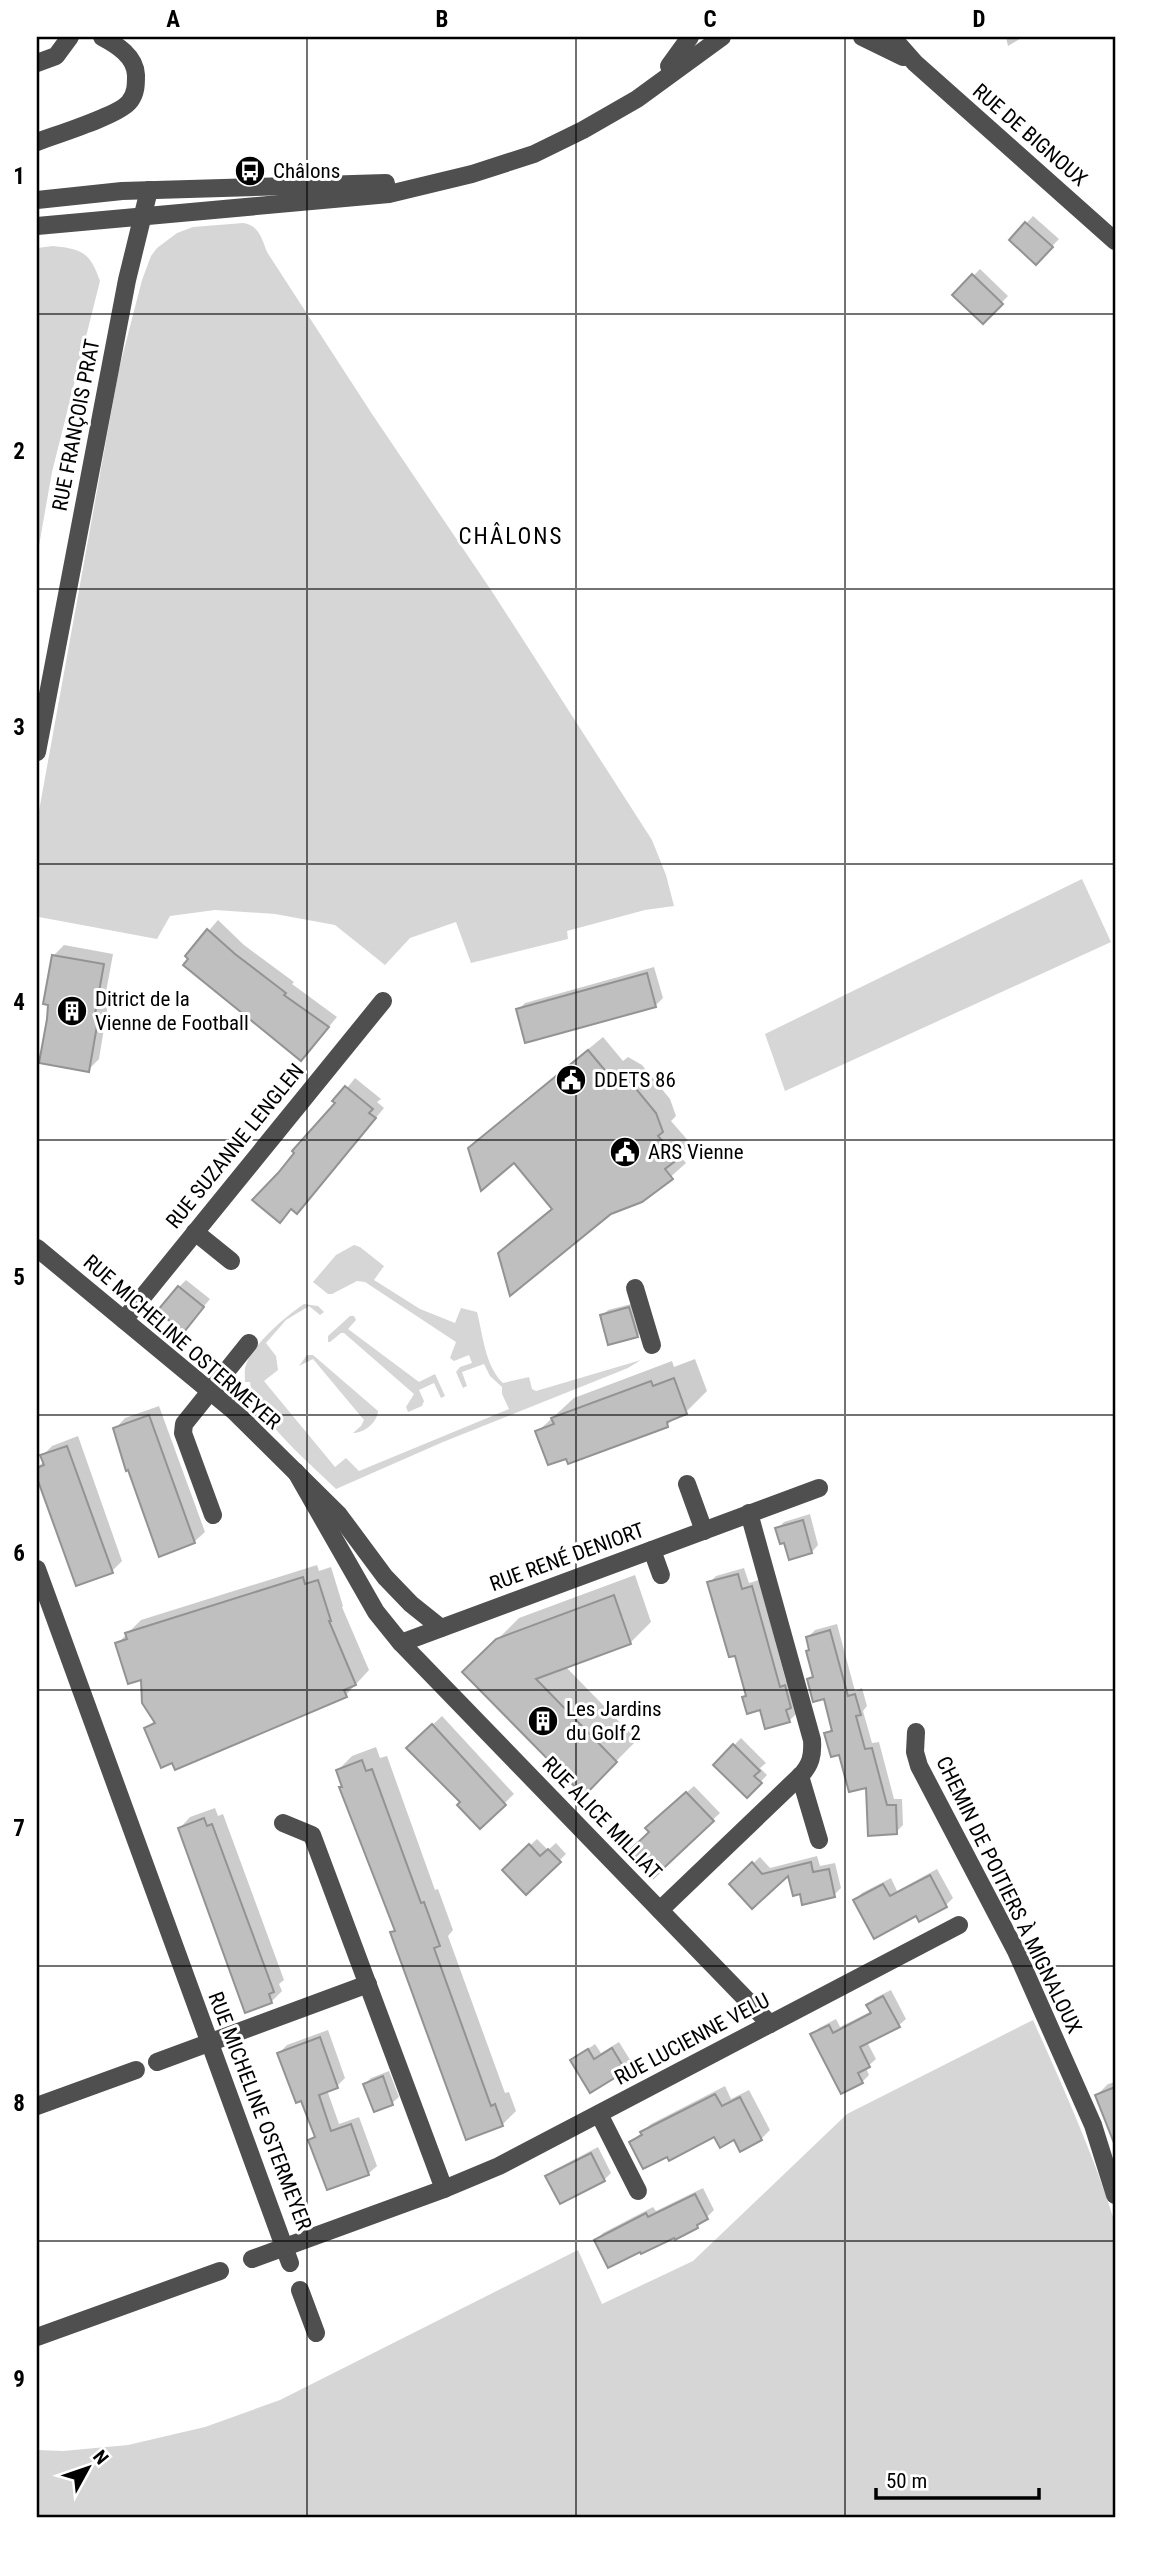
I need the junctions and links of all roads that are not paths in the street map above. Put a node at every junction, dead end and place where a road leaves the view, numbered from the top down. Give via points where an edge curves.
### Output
1 (70, 37) edge
2 (102, 37) edge
3 (690, 37) edge
4 (722, 37) edge
5 (862, 37) edge
6 (892, 37) edge
7 (915, 63) junction
8 (37, 64) edge
9 (637, 99) junction
10 (37, 142) edge
11 (428, 184) junction
12 (149, 190) junction
13 (37, 200) edge
14 (143, 216) junction
15 (37, 226) edge
16 (1115, 242) edge
17 (37, 752) edge
18 (383, 1001) dead end
19 (195, 1232) junction
20 (37, 1248) edge
21 (231, 1261) dead end
22 (635, 1287) dead end
23 (124, 1320) junction
24 (249, 1343) dead end
25 (652, 1345) dead end
26 (209, 1390) junction
27 (296, 1472) junction
28 (687, 1484) dead end
29 (819, 1488) dead end
30 (749, 1513) junction
31 (213, 1514) dead end
32 (704, 1531) junction
33 (652, 1550) junction
34 (37, 1569) edge
35 (661, 1575) dead end
36 (441, 1629) junction
37 (401, 1643) junction
38 (916, 1732) dead end
39 (804, 1772) junction
40 (283, 1823) dead end
41 (819, 1840) dead end
42 (660, 1910) junction
43 (959, 1925) dead end
44 (368, 1984) junction
45 (770, 2024) junction
46 (209, 2043) junction
47 (157, 2062) dead end
48 (136, 2070) dead end
49 (37, 2106) edge
50 (599, 2114) junction
51 (444, 2189) junction
52 (638, 2191) dead end
53 (1115, 2195) edge
54 (287, 2255) junction
55 (253, 2259) dead end
56 (220, 2271) dead end
57 (300, 2290) dead end
58 (316, 2333) dead end
59 (37, 2337) edge

1 - 8 street via 57,56
2 - 10 street via 121,48 135,67 136,88 129,103
3 - 9 street via 663,74
4 - 9 street
5 - 7 street, RUE DE BIGNOUX
6 - 7 street, RUE DE BIGNOUX
7 - 16 street, RUE DE BIGNOUX
9 - 11 street via 534,154
11 - 12 street
11 - 14 street via 389,194
12 - 13 street
12 - 14 street, RUE FRANÇOIS PRAT
14 - 15 street
14 - 17 street, RUE FRANÇOIS PRAT
18 - 19 street, RUE SUZANNE LENGLEN
19 - 21 street
19 - 23 street, RUE SUZANNE LENGLEN
20 - 23 street, RUE MICHELINE OSTERMEYER
22 - 25 street
23 - 26 street, RUE MICHELINE OSTERMEYER
24 - 26 street
26 - 27 street, RUE MICHELINE OSTERMEYER
26 - 31 street via 187,1418 184,1433
27 - 36 street, RUE MICHELINE OSTERMEYER via 340,1515 385,1577
27 - 37 street, RUE MICHELINE OSTERMEYER via 376,1612
28 - 32 street
29 - 30 street, RUE RENÉ DENIORT
30 - 32 street, RUE RENÉ DENIORT
30 - 39 street via 812,1740 813,1755
32 - 33 street, RUE RENÉ DENIORT
33 - 35 street
33 - 36 street, RUE RENÉ DENIORT
34 - 46 street, RUE MICHELINE OSTERMEYER
36 - 37 street, RUE RENÉ DENIORT
37 - 42 street, RUE ALICE MILLIAT
38 - 53 street, CHEMIN DE POITIERS À MIGNALOUX via 919,1766 1016,1951 1093,2125
39 - 41 street
39 - 42 street
40 - 44 street via 312,1835
42 - 45 street, RUE ALICE MILLIAT
43 - 45 street, RUE LUCIENNE VELU
44 - 46 street
44 - 51 street
45 - 50 street, RUE LUCIENNE VELU
46 - 47 street
46 - 54 street, RUE MICHELINE OSTERMEYER
48 - 49 street
50 - 51 street, RUE LUCIENNE VELU
50 - 52 street
51 - 54 street, RUE MICHELINE OSTERMEYER
54 - 55 street
56 - 59 street
57 - 58 street

